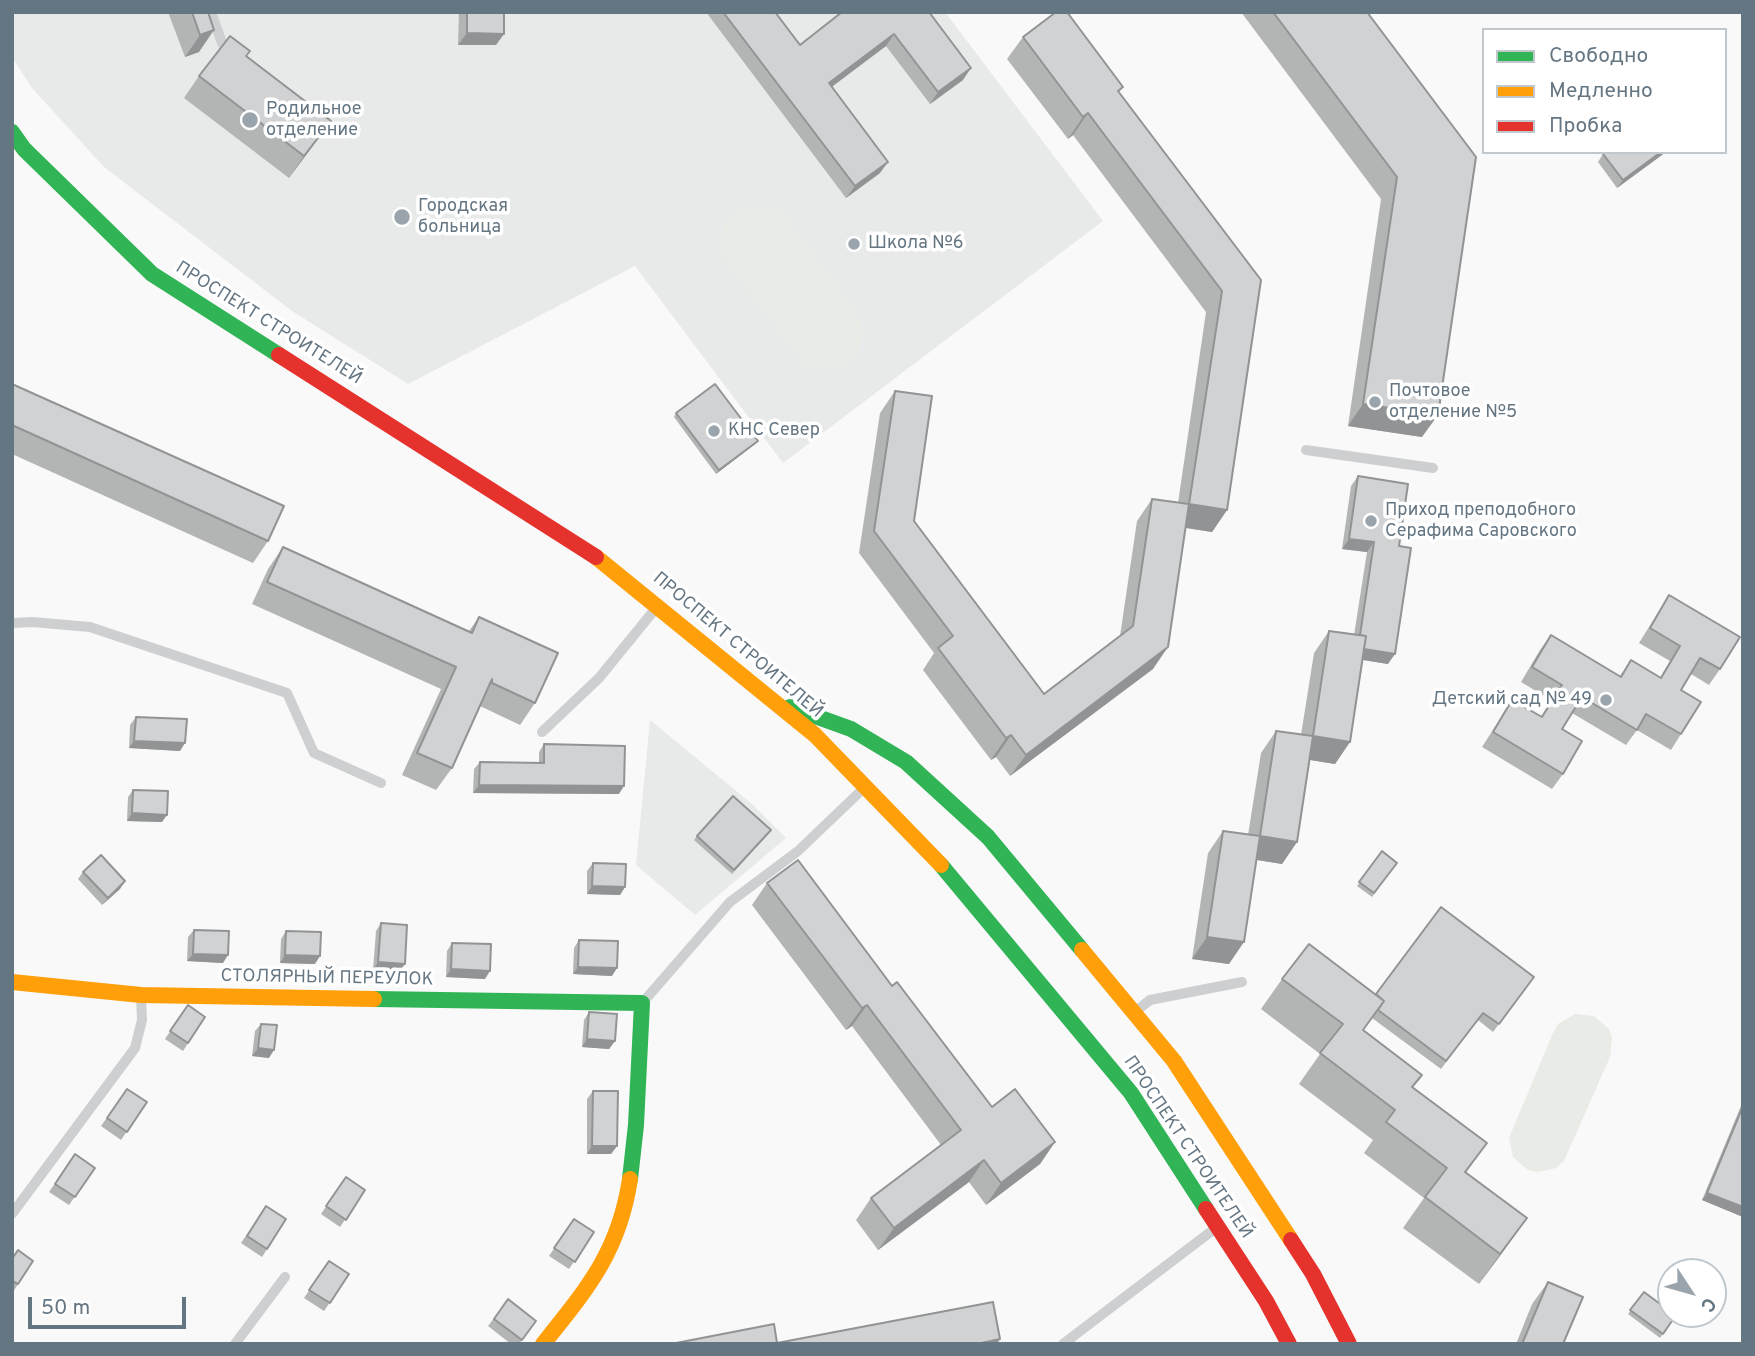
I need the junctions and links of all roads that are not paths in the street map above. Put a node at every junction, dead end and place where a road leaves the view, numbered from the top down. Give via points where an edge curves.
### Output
1 (211, 12) edge
2 (239, 57) edge
3 (12, 132) edge
4 (1306, 450) dead end
5 (1433, 468) dead end
6 (657, 606) junction
7 (12, 623) edge
8 (772, 701) junction
9 (542, 732) dead end
10 (382, 783) dead end
11 (865, 787) junction
12 (12, 982) edge
13 (1242, 982) dead end
14 (141, 995) junction
15 (642, 1003) junction
16 (1134, 1013) junction
17 (12, 1214) edge
18 (1218, 1227) junction
19 (285, 1277) dead end
20 (235, 1344) edge
21 (542, 1344) edge
22 (1063, 1344) edge
23 (1289, 1344) edge
24 (1349, 1344) edge

1 - 2 lane via 222,43
3 - 6 street, ПРОСПЕКТ СТРОИТЕЛЕЙ via 152,274 602,561
4 - 5 lane
6 - 8 street, ПРОСПЕКТ СТРОИТЕЛЕЙ
6 - 9 lane via 599,678
7 - 10 lane via 90,627 287,693 314,753
8 - 11 street, ПРОСПЕКТ СТРОИТЕЛЕЙ
8 - 16 street via 852,729 906,762 988,836
11 - 15 lane via 798,851 730,902
11 - 18 street, ПРОСПЕКТ СТРОИТЕЛЕЙ via 950,874 1131,1093
12 - 14 street, СТОЛЯРНЫЙ ПЕРЕУЛОК
13 - 16 lane via 1150,1000
14 - 15 street, СТОЛЯРНЫЙ ПЕРЕУЛОК
14 - 17 lane via 142,1020 135,1048
15 - 21 street via 632,1178 613,1244 594,1277
16 - 24 street via 1174,1061 1313,1274
18 - 22 lane
18 - 23 street, ПРОСПЕКТ СТРОИТЕЛЕЙ
19 - 20 lane

